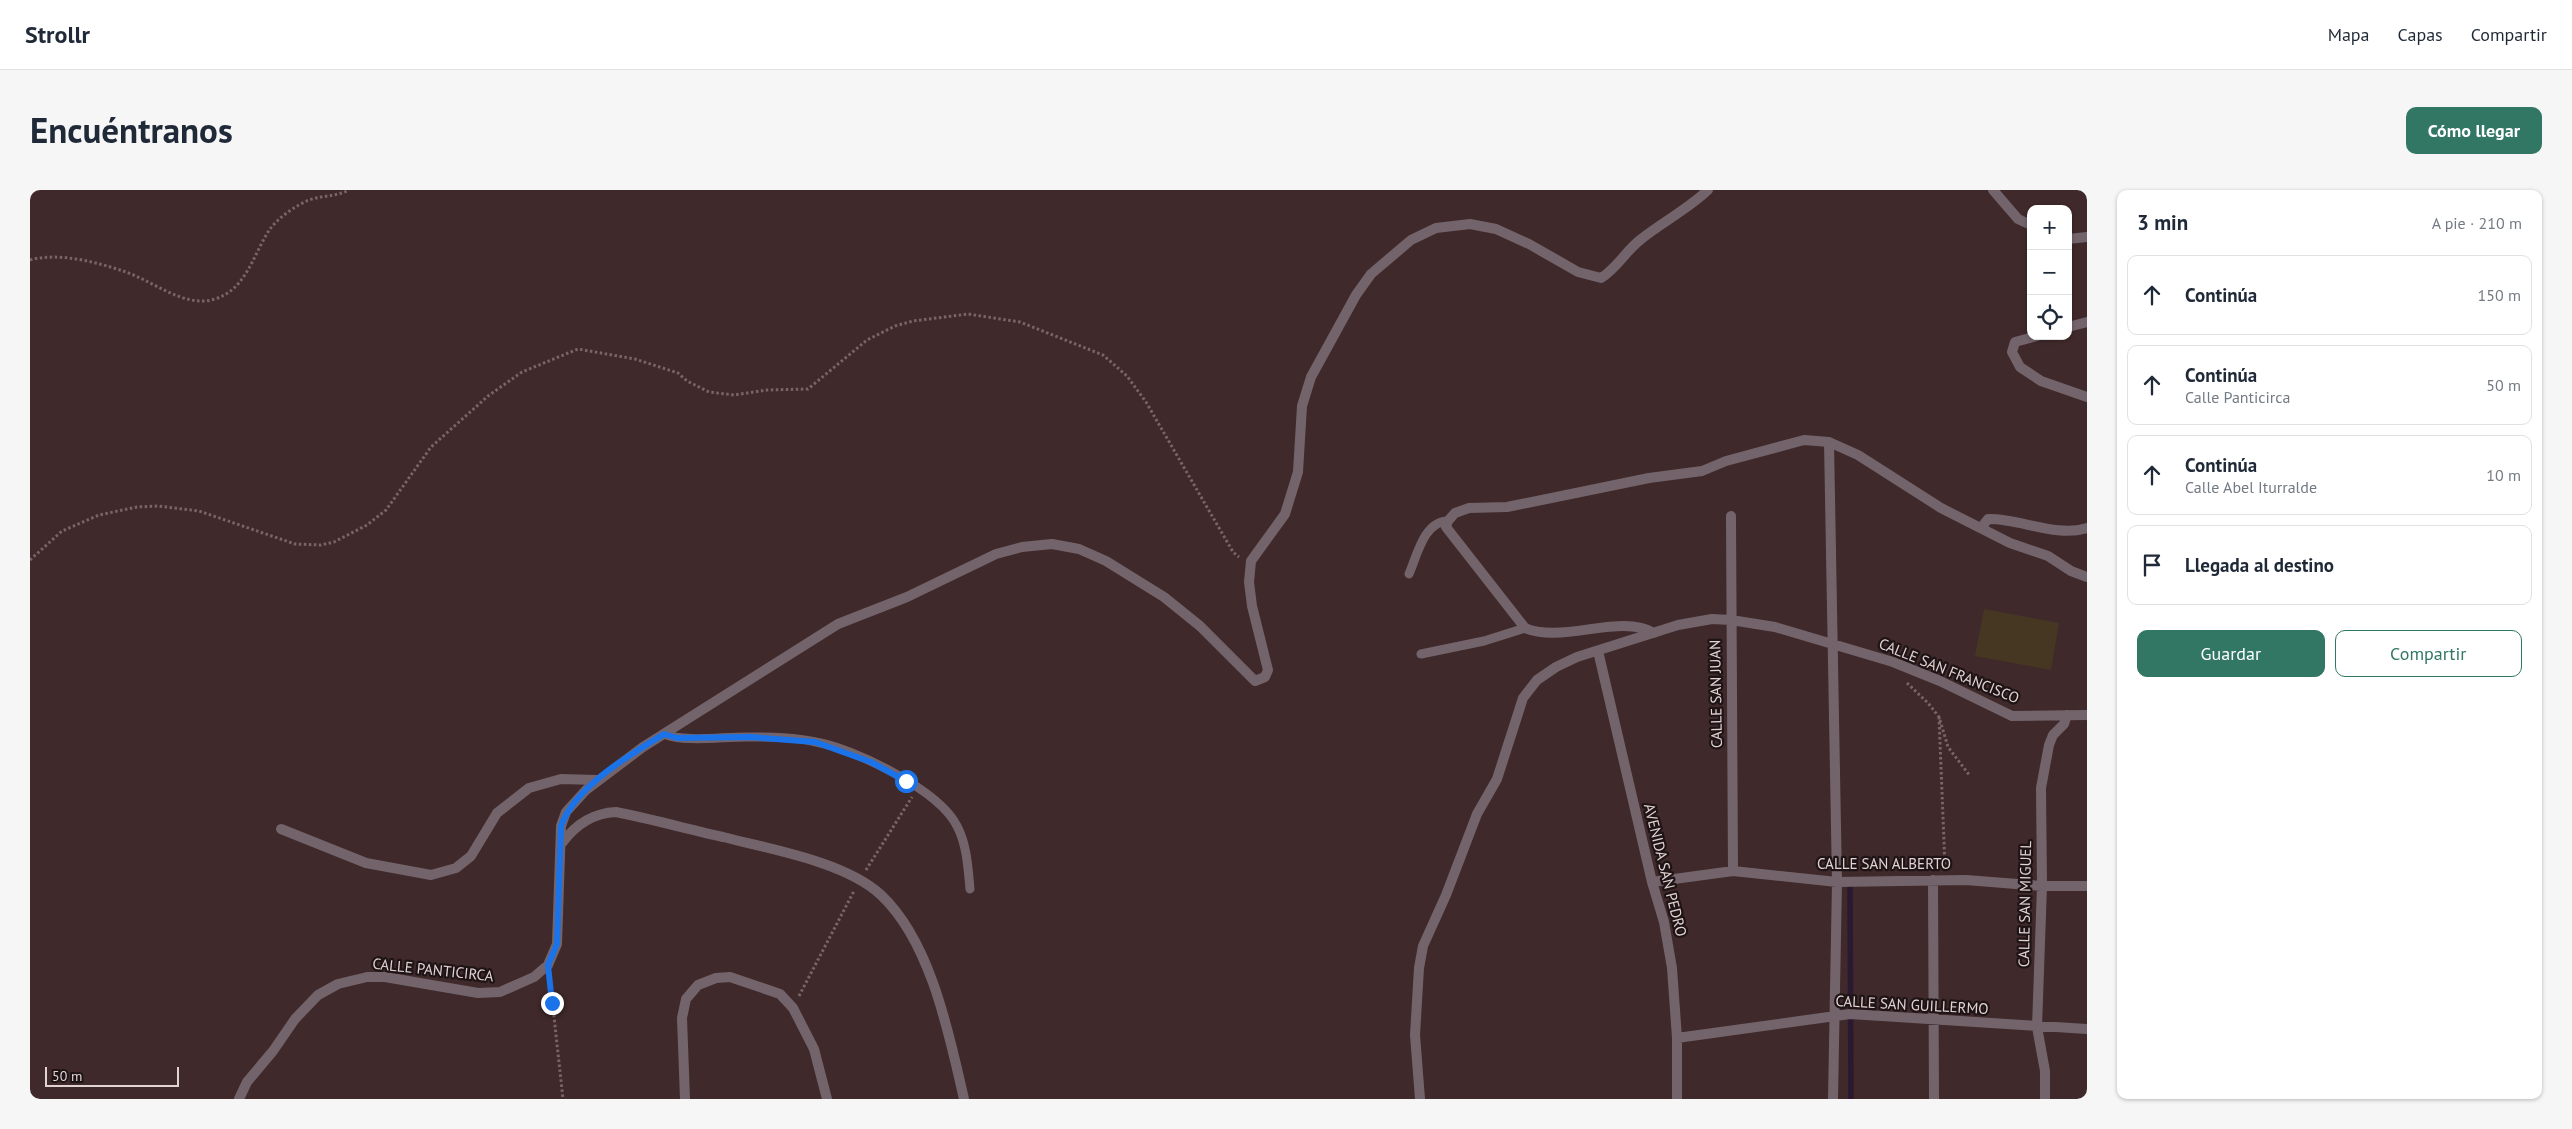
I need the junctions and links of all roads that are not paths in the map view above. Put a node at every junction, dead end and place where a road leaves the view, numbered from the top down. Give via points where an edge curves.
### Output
1 (1708, 190) edge
2 (1993, 190) edge
3 (2027, 223) edge
4 (2087, 237) edge
5 (2072, 239) edge
6 (2087, 322) edge
7 (2072, 326) edge
8 (2027, 339) edge
9 (2087, 396) edge
10 (1829, 442) junction
11 (1731, 516) dead end
12 (1448, 521) junction
13 (1981, 528) junction
14 (2087, 528) edge
15 (1409, 574) dead end
16 (2087, 577) edge
17 (1731, 620) junction
18 (1524, 628) junction
19 (1654, 633) junction
20 (1832, 642) junction
21 (1598, 651) junction
22 (1421, 654) dead end
23 (2067, 715) junction
24 (2087, 715) edge
25 (664, 734) junction
26 (597, 780) junction
27 (281, 828) dead end
28 (562, 843) junction
29 (1733, 871) junction
30 (1933, 880) junction
31 (1652, 882) junction
32 (1837, 882) junction
33 (2042, 886) junction
34 (2087, 886) edge
35 (970, 889) dead end
36 (1836, 1015) junction
37 (1936, 1019) junction
38 (2037, 1027) junction
39 (2087, 1029) edge
40 (1677, 1038) junction
41 (239, 1099) edge
42 (685, 1099) edge
43 (827, 1099) edge
44 (964, 1099) edge
45 (1420, 1099) edge
46 (1677, 1099) edge
47 (1833, 1099) edge
48 (1934, 1099) edge
49 (2045, 1099) edge

1 - 25 street via 1640,240 1612,271 1601,278 1578,272 1496,229 1470,224 1436,228 1411,240 1371,274 1356,294 1311,377 1302,406 1298,472 1286,514 1251,561 1249,582 1268,670 1265,677 1255,681 1200,626 1146,584 1079,549 1052,544 996,554 907,597 838,624
2 - 3 street via 2018,219
4 - 5 street
6 - 7 street
8 - 9 street via 2015,342 2012,352 2020,367 2041,381
10 - 12 street via 1804,440 1726,461 1702,471 1649,478 1507,507 1469,508 1455,513
10 - 13 street via 1858,455 1942,508
10 - 20 street
11 - 17 street, CALLE SAN JUAN
12 - 15 lane via 1438,522 1430,528
12 - 18 street via 1446,527
13 - 14 street via 1988,519 2003,518 2054,529 2078,531
13 - 16 street via 2010,543 2048,556
17 - 19 street, CALLE SAN FRANCISCO via 1712,619
17 - 20 street, CALLE SAN FRANCISCO via 1775,627
17 - 29 street, CALLE SAN JUAN
18 - 19 street via 1543,633 1637,626
18 - 22 lane via 1484,641
19 - 21 street, CALLE SAN FRANCISCO
20 - 23 street, CALLE SAN FRANCISCO via 1940,681 2012,716
20 - 32 street
21 - 31 street, AVENIDA SAN PEDRO
21 - 45 street, CALLE SAN FRANCISCO via 1556,667 1537,680 1523,698 1497,779 1477,814 1423,946 1415,1035
23 - 24 street, CALLE SAN FRANCISCO
23 - 33 street, CALLE SAN MIGUEL via 2049,745 2042,788
25 - 26 street
25 - 35 lane via 677,738 750,737 815,742 871,762 942,805 963,839
26 - 27 street via 561,779 529,788 497,813 471,856 456,868 431,875 366,863
26 - 28 street via 566,812 561,826
28 - 41 street, CALLE PANTICIRCA via 557,944 548,965 534,977 500,992 458,991 385,977 367,977 338,984 318,995 295,1020 247,1082
28 - 44 street via 571,830 587,819 616,812 784,852 861,879 882,895 910,931 945,1015
29 - 31 street, CALLE SAN ALBERTO
29 - 32 street, CALLE SAN ALBERTO
30 - 32 street, CALLE SAN ALBERTO
30 - 33 street, CALLE SAN ALBERTO
30 - 37 street
31 - 40 street, AVENIDA SAN PEDRO via 1664,922 1672,968
32 - 36 street
33 - 34 street, CALLE SAN ALBERTO
33 - 38 street, CALLE SAN MIGUEL
36 - 37 street, CALLE SAN GUILLERMO
36 - 40 street, CALLE SAN GUILLERMO
36 - 47 street
37 - 38 street, CALLE SAN GUILLERMO
37 - 48 street
38 - 39 street, CALLE SAN GUILLERMO
38 - 49 street, CALLE SAN MIGUEL via 2045,1071
40 - 46 street, AVENIDA SAN PEDRO
42 - 43 street via 682,1018 686,999 698,985 730,977 780,994 793,1008 814,1048

